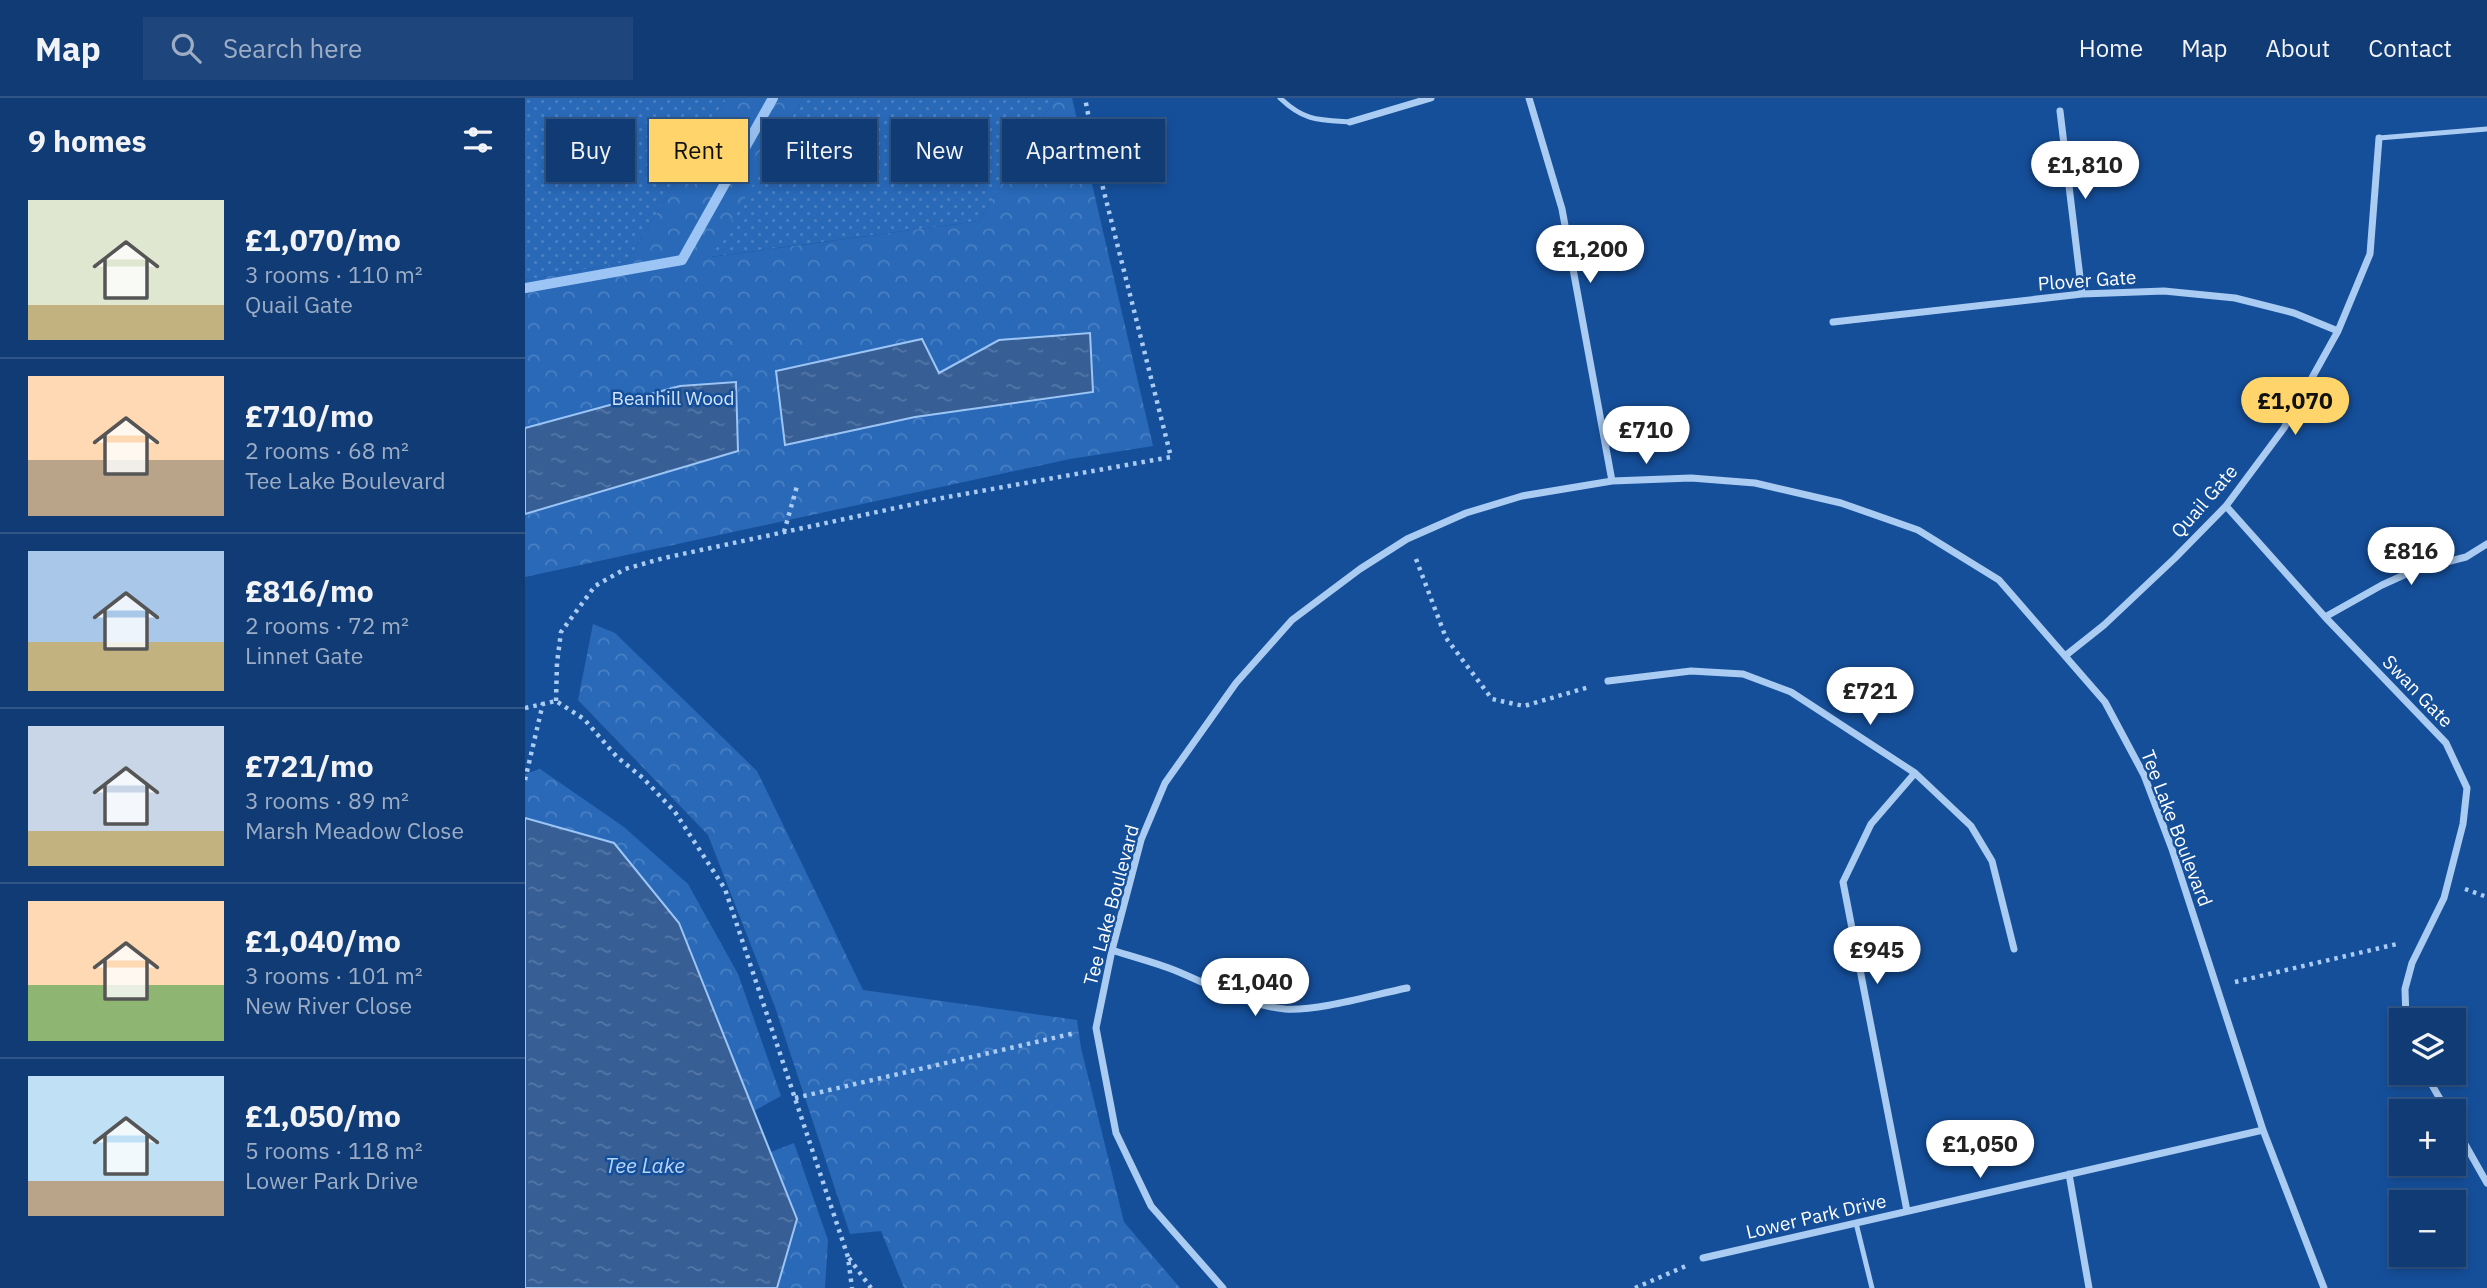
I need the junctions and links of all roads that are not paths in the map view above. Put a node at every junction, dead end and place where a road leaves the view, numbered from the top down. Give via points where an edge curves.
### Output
1 (1280, 98) edge
2 (1431, 98) edge
3 (1529, 98) edge
4 (2060, 111) dead end
5 (1350, 122) joint
6 (2487, 129) edge
7 (2379, 138) joint
8 (2082, 294) junction
9 (1833, 322) dead end
10 (2338, 331) junction
11 (1612, 481) junction
12 (2225, 506) junction
13 (2487, 544) edge
14 (2325, 617) junction
15 (2065, 656) junction
16 (1608, 681) road end
17 (1915, 773) junction
18 (2014, 949) dead end
19 (1112, 950) junction
20 (1407, 988) dead end
21 (2406, 1008) edge
22 (2263, 1129) junction
23 (2466, 1146) edge
24 (2069, 1174) junction
25 (2487, 1182) edge
26 (1906, 1211) junction
27 (1856, 1223) junction
28 (1703, 1258) road end
29 (1223, 1288) edge
30 (1872, 1288) edge
31 (2089, 1288) edge
32 (2324, 1288) edge

1 - 5 lane via 1310,120
2 - 5 street
3 - 11 street via 1562,209
4 - 8 street
6 - 7 lane
7 - 10 street, Quail Gate via 2370,254
8 - 9 street, Plover Gate
8 - 10 street, Plover Gate via 2164,292 2235,298 2294,313
10 - 12 street, Quail Gate via 2284,428
11 - 15 street, Tee Lake Boulevard via 1691,478 1755,482 1841,503 1918,530 1999,580
11 - 19 street, Tee Lake Boulevard via 1522,496 1466,513 1408,539 1292,620 1237,683 1165,783 1141,840
12 - 14 street, Swan Gate
12 - 15 street, Quail Gate via 2175,558
13 - 14 street via 2466,557 2415,570
14 - 21 street, Swan Gate via 2446,743 2467,788 2446,890 2412,963
15 - 22 street, Tee Lake Boulevard via 2105,702 2144,775
16 - 17 street via 1691,671 1743,674 1791,692
17 - 18 street via 1971,826 1992,861
17 - 26 street via 1871,824 1843,882
19 - 20 street via 1263,1006 1315,1007
19 - 29 street, Tee Lake Boulevard via 1096,1028 1116,1133 1151,1206
22 - 24 street, Lower Park Drive
22 - 32 street, Tee Lake Boulevard
23 - 25 street
24 - 26 street, Lower Park Drive
24 - 31 street
26 - 27 street, Lower Park Drive
27 - 28 street, Lower Park Drive
27 - 30 lane

